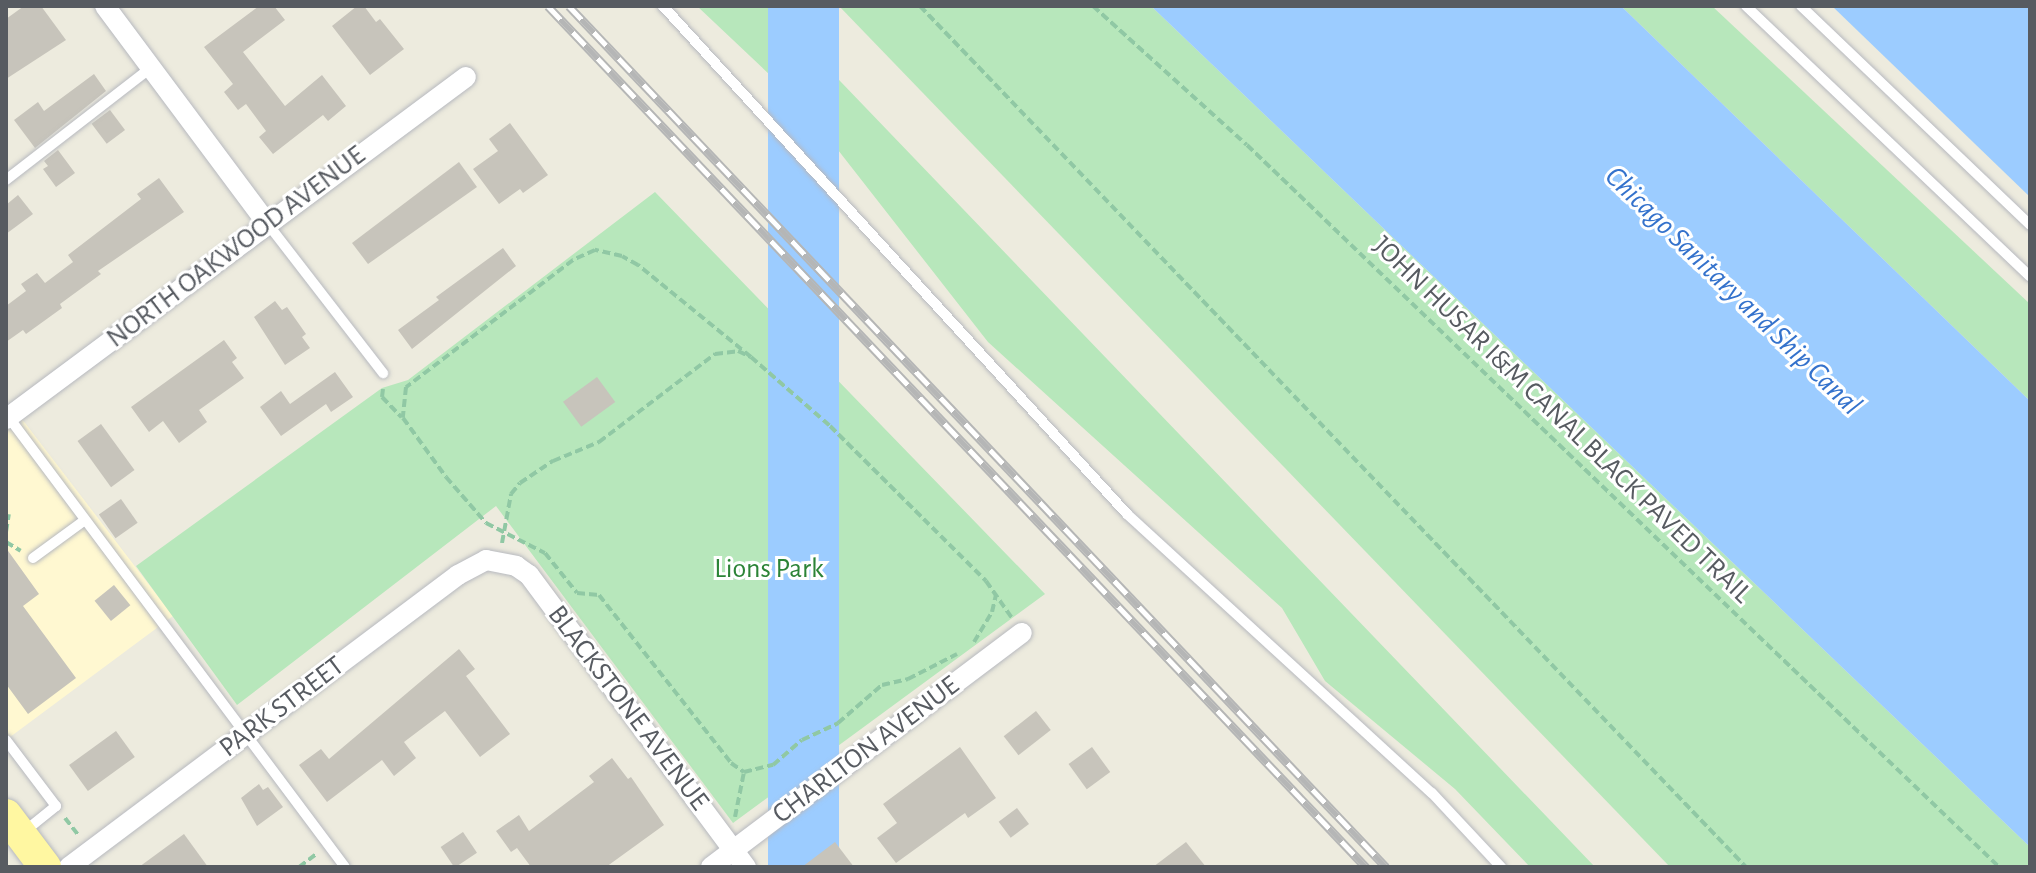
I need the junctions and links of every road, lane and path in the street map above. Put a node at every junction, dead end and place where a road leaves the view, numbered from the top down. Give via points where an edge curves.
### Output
1 (105, 6) edge
2 (663, 6) edge
3 (920, 6) edge
4 (1093, 6) edge
5 (1746, 6) edge
6 (1801, 6) edge
7 (153, 66) junction
8 (466, 77) dead end
9 (6, 180) edge
10 (267, 223) junction
11 (2030, 225) edge
12 (2030, 276) edge
13 (751, 357) junction
14 (383, 373) joint
15 (7, 416) edge
16 (403, 418) junction
17 (9, 514) dead end
18 (85, 520) junction
19 (502, 530) junction
20 (6, 532) edge
21 (33, 558) dead end
22 (501, 561) junction
23 (996, 594) junction
24 (1022, 633) joint
25 (246, 734) junction
26 (6, 740) edge
27 (744, 772) junction
28 (56, 806) junction
29 (13, 825) edge
30 (81, 838) dead end
31 (728, 843) junction
32 (45, 867) edge
33 (69, 867) edge
34 (345, 867) edge
35 (711, 867) edge
36 (746, 867) edge
37 (1501, 867) edge
38 (1746, 867) edge
39 (1999, 867) edge

1 - 7 street
2 - 37 lane via 1127,514 1432,793
3 - 38 path
4 - 39 path, JOHN HUSAR I&M CANAL BLACK PAVED TRAIL via 1247,145
5 - 12 lane
6 - 11 lane
7 - 9 lane
7 - 10 street
8 - 10 street, NORTH OAKWOOD AVENUE
10 - 14 lane
10 - 15 street, NORTH OAKWOOD AVENUE
13 - 16 path via 638,265 595,250 573,260 406,387
13 - 19 path via 738,351 715,354 599,442 540,468 511,494
13 - 23 path via 830,426
14 - 16 path via 382,397
15 - 18 lane
16 - 19 path via 486,523
17 - 20 path
18 - 21 lane
18 - 25 lane
19 - 22 path
19 - 27 path via 545,553 577,593 599,595 731,763
22 - 25 street, PARK STREET via 473,565
22 - 31 street, BLACKSTONE AVENUE via 529,575
23 - 24 path
23 - 27 path via 974,643 908,679 882,685 838,723 802,740 773,765
24 - 31 street, CHARLTON AVENUE
25 - 33 street, PARK STREET
25 - 34 lane
26 - 28 lane
27 - 31 path
28 - 29 lane
28 - 30 path
29 - 32 main road
31 - 35 street, CHARLTON AVENUE
31 - 36 street, BLACKSTONE AVENUE

